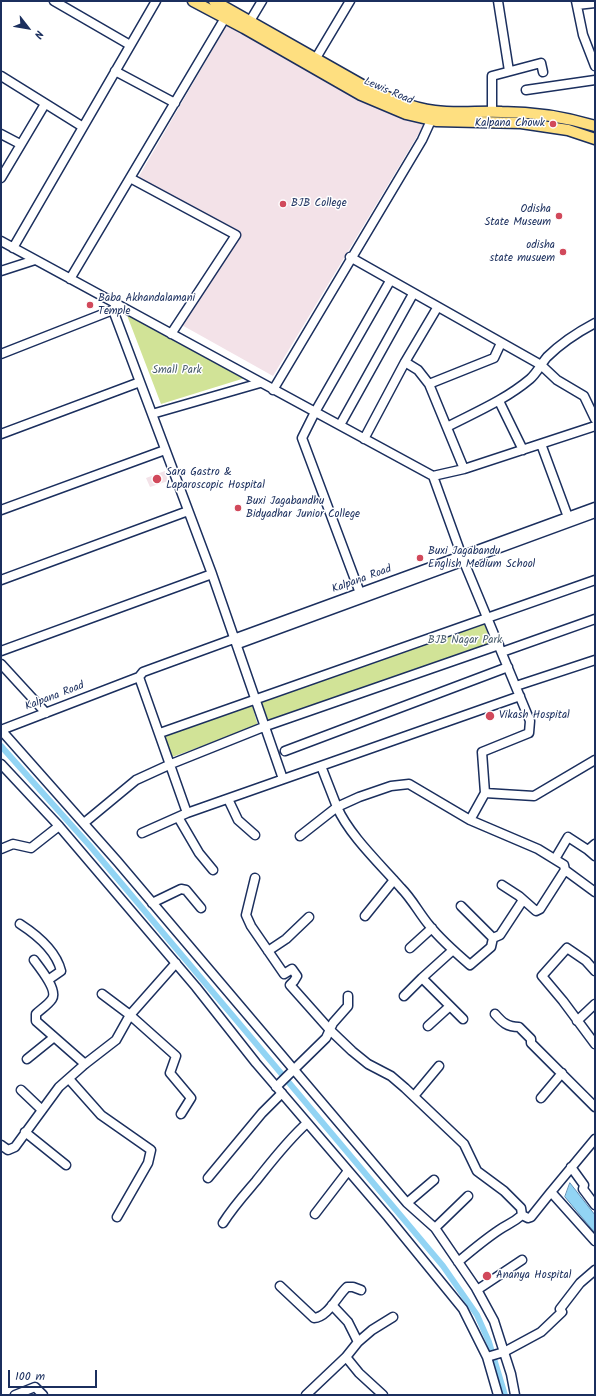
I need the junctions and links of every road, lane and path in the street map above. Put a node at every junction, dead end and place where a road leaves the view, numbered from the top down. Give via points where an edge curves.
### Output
1 (54, 1) edge
2 (156, 1) edge
3 (193, 1) edge
4 (214, 1) edge
5 (262, 1) edge
6 (350, 1) edge
7 (498, 1) edge
8 (576, 3) edge
9 (595, 3) edge
10 (225, 18) junction
11 (250, 21) junction
12 (130, 45) junction
13 (316, 58) junction
14 (595, 66) edge
15 (115, 71) junction
16 (509, 71) junction
17 (543, 72) dead end
18 (2, 79) edge
19 (595, 80) edge
20 (526, 90) dead end
21 (175, 103) junction
22 (45, 104) junction
23 (492, 112) junction
24 (433, 116) junction
25 (595, 126) edge
26 (83, 127) junction
27 (1, 134) edge
28 (595, 139) edge
29 (20, 144) junction
30 (1, 178) edge
31 (130, 178) junction
32 (1, 241) edge
33 (13, 248) junction
34 (350, 257) junction
35 (35, 260) junction
36 (1, 271) edge
37 (70, 279) junction
38 (390, 281) junction
39 (413, 294) junction
40 (115, 307) junction
41 (437, 308) junction
42 (595, 323) edge
43 (171, 334) junction
44 (501, 343) junction
45 (1, 354) edge
46 (405, 362) junction
47 (542, 365) junction
48 (140, 382) junction
49 (260, 383) junction
50 (429, 384) junction
51 (273, 390) junction
52 (499, 402) junction
53 (315, 412) junction
54 (152, 414) junction
55 (595, 419) edge
56 (340, 425) junction
57 (447, 426) junction
58 (595, 426) edge
59 (1, 434) edge
60 (364, 439) junction
61 (541, 444) junction
62 (165, 450) junction
63 (523, 450) junction
64 (464, 469) junction
65 (433, 476) junction
66 (595, 507) edge
67 (1, 510) edge
68 (188, 511) junction
69 (595, 513) edge
70 (568, 517) junction
71 (463, 559) junction
72 (212, 574) junction
73 (1, 580) edge
74 (595, 580) edge
75 (360, 593) junction
76 (488, 618) junction
77 (595, 619) edge
78 (236, 641) junction
79 (501, 649) junction
80 (1, 651) edge
81 (595, 660) edge
82 (1, 664) edge
83 (508, 667) junction
84 (139, 677) junction
85 (516, 686) junction
86 (520, 696) junction
87 (257, 699) junction
88 (46, 713) junction
89 (266, 726) junction
90 (1, 730) edge
91 (160, 734) junction
92 (285, 751) dead end
93 (595, 760) edge
94 (1, 764) edge
95 (171, 764) junction
96 (320, 766) junction
97 (284, 779) junction
98 (485, 793) junction
99 (228, 799) junction
100 (337, 807) junction
101 (188, 813) junction
102 (178, 817) junction
103 (470, 820) junction
104 (84, 823) junction
105 (59, 826) junction
106 (142, 833) dead end
107 (255, 835) dead end
108 (300, 836) dead end
109 (595, 844) edge
110 (1, 849) edge
111 (588, 850) junction
112 (595, 856) edge
113 (555, 859) junction
114 (213, 870) dead end
115 (565, 870) junction
116 (255, 878) dead end
117 (394, 880) junction
118 (502, 885) dead end
119 (595, 892) edge
120 (523, 900) junction
121 (152, 903) junction
122 (461, 906) dead end
123 (201, 908) dead end
124 (365, 916) dead end
125 (309, 917) dead end
126 (24, 926) dead end
127 (432, 928) junction
128 (493, 938) junction
129 (410, 948) dead end
130 (453, 950) junction
131 (268, 952) junction
132 (34, 960) dead end
133 (176, 963) junction
134 (595, 971) edge
135 (422, 978) junction
136 (48, 980) junction
137 (102, 994) dead end
138 (348, 996) dead end
139 (404, 996) dead end
140 (595, 1004) edge
141 (450, 1006) junction
142 (495, 1014) dead end
143 (130, 1015) junction
144 (463, 1019) dead end
145 (577, 1021) junction
146 (428, 1026) dead end
147 (330, 1030) junction
148 (53, 1038) junction
149 (595, 1044) edge
150 (27, 1059) dead end
151 (85, 1064) junction
152 (439, 1066) dead end
153 (291, 1073) junction
154 (562, 1073) junction
155 (69, 1079) junction
156 (279, 1084) junction
157 (21, 1090) dead end
158 (282, 1093) junction
159 (414, 1096) junction
160 (541, 1098) dead end
161 (595, 1107) edge
162 (42, 1110) junction
163 (181, 1114) dead end
164 (307, 1123) junction
165 (25, 1132) junction
166 (595, 1139) edge
167 (1, 1145) edge
168 (66, 1165) dead end
169 (572, 1167) junction
170 (348, 1171) junction
171 (208, 1178) dead end
172 (434, 1180) dead end
173 (551, 1192) junction
174 (468, 1196) dead end
175 (407, 1204) junction
176 (595, 1205) edge
177 (315, 1214) dead end
178 (522, 1215) junction
179 (117, 1217) dead end
180 (223, 1222) dead end
181 (435, 1228) junction
182 (595, 1241) edge
183 (522, 1260) dead end
184 (458, 1262) junction
185 (595, 1270) edge
186 (280, 1286) dead end
187 (361, 1290) dead end
188 (477, 1290) junction
189 (332, 1305) junction
190 (393, 1317) dead end
191 (358, 1342) junction
192 (502, 1352) junction
193 (488, 1356) junction
194 (346, 1357) junction
195 (15, 1395) edge
196 (43, 1395) edge
197 (306, 1395) edge
198 (383, 1395) edge
199 (498, 1395) edge
200 (515, 1395) edge

1 - 12 street
2 - 12 street
3 - 10 main road, Lewis Road
4 - 11 main road, Lewis Road
5 - 11 street
6 - 13 street
7 - 16 street
8 - 9 street
8 - 14 street via 583,35
10 - 21 street
10 - 24 main road, Lewis Road via 361,94 396,110
11 - 13 main road, Lewis Road
12 - 15 street
13 - 24 main road, Lewis Road via 389,99
15 - 21 street
15 - 26 street
16 - 17 street via 542,63
16 - 23 street via 492,76
18 - 22 street
19 - 20 street
21 - 31 street
22 - 26 street
22 - 29 street
23 - 24 main road, Lewis Road
23 - 25 main road, Lewis Road via 539,114
24 - 28 main road, Lewis Road via 521,123 568,130
24 - 34 street via 422,140
26 - 33 street
27 - 29 street
29 - 30 street
31 - 37 street
31 - 43 street via 236,235
32 - 33 street
33 - 35 street
34 - 38 street
34 - 51 street
35 - 36 street
35 - 37 street
37 - 40 street
38 - 39 street
38 - 53 street
39 - 41 street
39 - 56 street
40 - 43 street
40 - 45 street
40 - 48 street
41 - 44 street
41 - 46 street
42 - 47 street via 563,343
43 - 49 street
44 - 47 street
44 - 50 street via 494,358
46 - 50 street via 418,370
46 - 60 street
47 - 52 street via 532,378
47 - 55 street via 557,380 584,396
48 - 54 street
48 - 59 street
49 - 51 street
49 - 54 street
50 - 57 street
51 - 53 street
52 - 57 street
52 - 63 street
53 - 56 street
53 - 75 street via 302,438
54 - 62 street
56 - 60 street
57 - 64 street
58 - 61 street
60 - 65 street
61 - 63 street
61 - 70 street
62 - 67 street
62 - 68 street
63 - 64 street
64 - 65 street
65 - 71 street
66 - 70 street, Kalpana Road
68 - 72 street
68 - 73 street
69 - 71 street, Kalpana Road
70 - 71 street, Kalpana Road
71 - 75 street, Kalpana Road
71 - 76 street
71 - 78 street, Kalpana Road
72 - 78 street
72 - 80 street
74 - 76 street
75 - 78 street, Kalpana Road
76 - 79 street
76 - 87 street
77 - 79 street
78 - 84 street, Kalpana Road via 143,672
78 - 87 street
79 - 83 street
79 - 89 street
81 - 85 street
82 - 88 street
83 - 85 street
83 - 92 street
84 - 88 street, Kalpana Road
84 - 91 street
85 - 86 street
86 - 96 street
86 - 98 street via 530,721 529,733 482,752
87 - 89 street
87 - 91 street
88 - 90 street, Kalpana Road
89 - 95 street
89 - 97 street
90 - 104 street
91 - 95 street
93 - 98 street via 534,796
94 - 105 street
95 - 101 street
95 - 104 street via 136,780
96 - 97 street
96 - 100 street
97 - 99 street
98 - 103 street
99 - 101 street
99 - 107 street via 238,820
100 - 103 street via 391,786 409,784
100 - 108 street
100 - 117 street via 341,817
101 - 102 street
102 - 106 street
102 - 114 street via 199,853
103 - 113 street
104 - 121 street
105 - 110 street via 31,848 13,844
105 - 133 street
109 - 111 street
111 - 112 street
111 - 113 street via 568,837
113 - 115 street via 564,865
115 - 119 street
115 - 120 street via 540,909 533,910
116 - 131 street via 246,915
117 - 124 street
117 - 127 street
118 - 120 street
120 - 128 street via 500,935
121 - 123 street via 181,889 186,890
121 - 153 street via 273,1044
122 - 128 street
125 - 131 street
126 - 136 street via 45,942 61,969 59,974
127 - 129 street
127 - 130 street
128 - 130 street via 491,947 470,965
130 - 135 street
131 - 147 street via 284,974 292,969 297,976 290,985
132 - 136 street
133 - 143 street
133 - 156 street
134 - 145 street via 586,961 567,948 542,976 564,1001
135 - 139 street
135 - 141 street
136 - 148 street via 53,998 35,1018
137 - 143 street
138 - 147 street via 348,1006 333,1022
140 - 145 street
141 - 144 street
141 - 146 street
142 - 154 street via 505,1024 519,1027 531,1039 531,1043
143 - 151 street via 116,1040
143 - 163 street via 176,1056 170,1073 191,1098
145 - 149 street
147 - 153 street via 326,1038
147 - 159 street via 368,1064 391,1076
148 - 150 street
148 - 151 street
151 - 155 street
152 - 159 street
153 - 156 street
153 - 175 street
154 - 160 street
154 - 161 street
155 - 162 street via 59,1087
155 - 179 street via 101,1116 151,1150 148,1164
156 - 158 street
157 - 162 street
158 - 164 street
158 - 171 street via 262,1112
159 - 178 street via 464,1144 477,1171 504,1191 521,1208
162 - 165 street
164 - 170 street
164 - 180 street via 287,1141
165 - 167 street via 11,1150
165 - 168 street
166 - 169 street
169 - 173 street
169 - 176 street
170 - 177 street
170 - 193 street via 463,1309
172 - 175 street
173 - 178 street via 531,1217
173 - 182 street
174 - 181 street
175 - 181 street
178 - 184 street
181 - 184 street
183 - 188 street
184 - 188 street
185 - 192 street via 580,1283 560,1309 562,1312 541,1332
186 - 189 street via 314,1318 320,1317
187 - 189 street via 353,1286 347,1287
188 - 192 street via 494,1321
189 - 191 street via 346,1318
190 - 191 street
191 - 194 street
192 - 193 street
192 - 200 street via 511,1374
193 - 199 street
194 - 197 street
194 - 198 street
195 - 196 street via 34,1386

